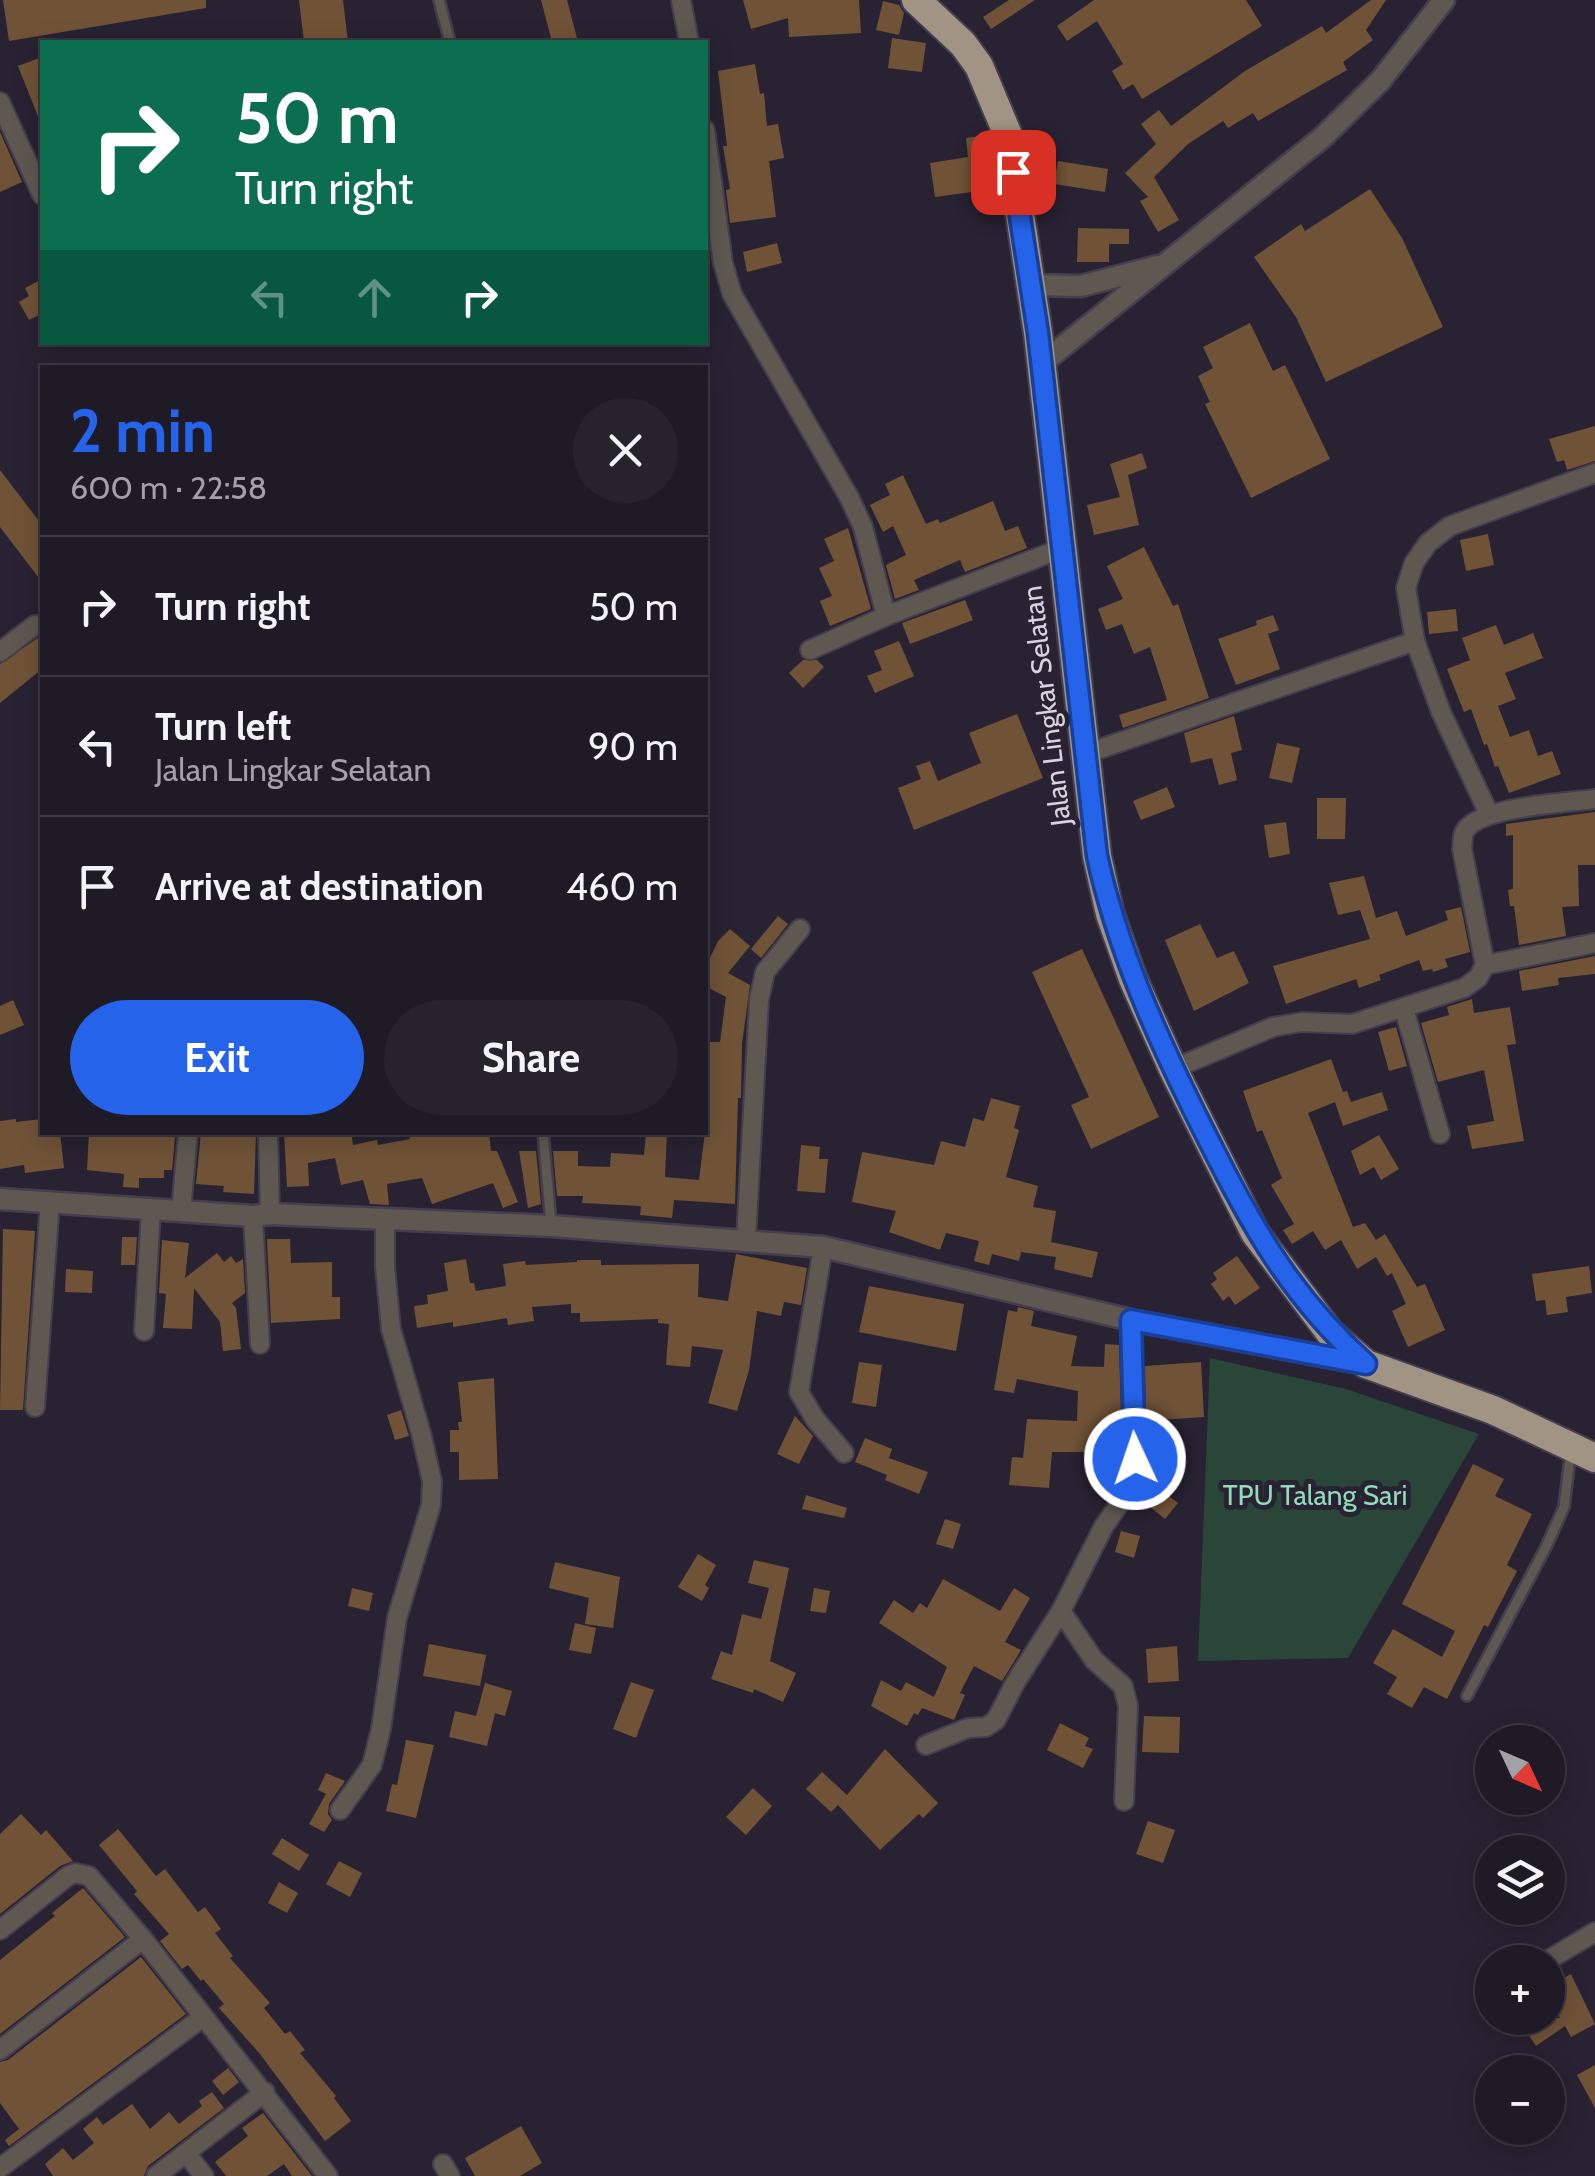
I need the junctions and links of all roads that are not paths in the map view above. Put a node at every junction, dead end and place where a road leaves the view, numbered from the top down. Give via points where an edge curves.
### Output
1 (439, 0) edge
2 (681, 0) edge
3 (916, 0) edge
4 (1444, 0) edge
5 (449, 40) edge
6 (690, 40) edge
7 (0, 102) edge
8 (708, 152) edge
9 (40, 191) edge
10 (1169, 262) junction
11 (1030, 285) junction
12 (1041, 364) junction
13 (1595, 472) edge
14 (1060, 549) junction
15 (886, 616) junction
16 (34, 625) dead end
17 (1415, 641) junction
18 (810, 650) dead end
19 (0, 652) edge
20 (1085, 754) junction
21 (1595, 799) edge
22 (1489, 814) junction
23 (800, 929) dead end
24 (1595, 943) edge
25 (1485, 965) junction
26 (1404, 1009) junction
27 (1173, 1068) junction
28 (1440, 1134) dead end
29 (188, 1135) edge
30 (268, 1135) edge
31 (543, 1135) edge
32 (0, 1199) edge
33 (50, 1202) junction
34 (151, 1209) junction
35 (181, 1211) junction
36 (262, 1215) junction
37 (384, 1221) junction
38 (552, 1226) junction
39 (746, 1240) junction
40 (823, 1247) junction
41 (1131, 1320) junction
42 (144, 1331) dead end
43 (260, 1344) dead end
44 (1366, 1364) junction
45 (35, 1407) dead end
46 (1583, 1452) edge
47 (844, 1453) dead end
48 (1061, 1610) junction
49 (1467, 1696) dead end
50 (926, 1745) dead end
51 (1124, 1801) dead end
52 (340, 1810) dead end
53 (0, 1930) edge
54 (1595, 1932) edge
55 (143, 1939) junction
56 (1565, 1950) edge
57 (203, 2017) junction
58 (0, 2050) edge
59 (265, 2092) junction
60 (186, 2154) junction
61 (5, 2169) edge
62 (156, 2176) edge
63 (204, 2176) edge
64 (328, 2176) edge

1 - 5 lane
2 - 6 street
3 - 11 highway, Jalan Lingkar Selatan via 978,66 1008,135
4 - 10 street via 1380,81 1323,136
7 - 9 street
8 - 15 street via 732,294 850,497
10 - 11 street via 1081,286
10 - 12 street
11 - 12 highway, Jalan Lingkar Selatan
12 - 14 highway, Jalan Lingkar Selatan
13 - 17 street via 1450,526 1428,543 1406,588
14 - 15 street
14 - 20 highway, Jalan Lingkar Selatan
15 - 18 street
16 - 19 street
17 - 20 street
17 - 22 street
20 - 27 highway, Jalan Lingkar Selatan via 1110,914
21 - 22 street
22 - 25 street via 1464,831 1462,849
23 - 39 street via 765,972 759,1000
24 - 25 street
25 - 26 street via 1464,988
26 - 27 street via 1352,1024 1274,1027
26 - 28 street
27 - 44 highway, Jalan Lingkar Selatan via 1255,1233 1332,1334
29 - 35 street
30 - 36 street
31 - 38 lane
32 - 33 street
33 - 34 street
33 - 45 street
34 - 35 street
34 - 42 street
35 - 36 street
36 - 37 street
36 - 43 street
37 - 38 street
37 - 52 street via 391,1330 425,1449 431,1504 397,1618 372,1765
38 - 39 street
39 - 40 street
40 - 41 street
40 - 47 street via 799,1392
41 - 44 street
41 - 48 street via 1130,1489
44 - 46 highway via 1493,1410
46 - 49 lane via 1546,1546
48 - 50 street via 996,1720
48 - 51 street via 1094,1660 1123,1686
53 - 55 street via 68,1876 83,1873
54 - 56 street
55 - 57 street
55 - 58 street
57 - 59 street
57 - 61 street
59 - 60 street
59 - 64 street
60 - 62 street
60 - 63 street

